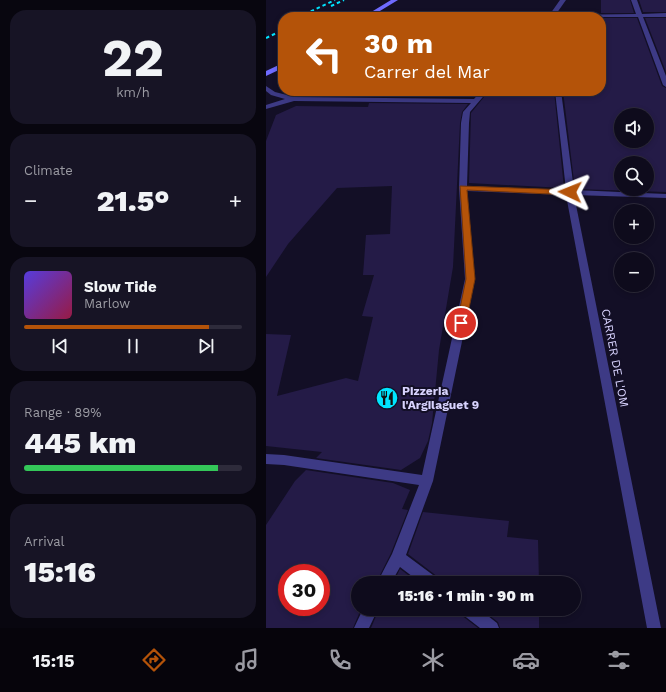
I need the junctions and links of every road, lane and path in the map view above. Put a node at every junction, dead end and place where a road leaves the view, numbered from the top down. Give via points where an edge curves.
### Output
1 (395, 0) edge
2 (563, 0) edge
3 (634, 0) edge
4 (375, 12) edge
5 (555, 12) edge
6 (666, 15) edge
7 (606, 16) edge
8 (640, 16) junction
9 (278, 68) edge
10 (266, 74) edge
11 (666, 85) edge
12 (266, 88) edge
13 (278, 95) edge
14 (281, 96) edge
15 (427, 96) edge
16 (480, 96) edge
17 (559, 96) edge
18 (294, 99) junction
19 (426, 101) junction
20 (474, 102) junction
21 (266, 108) edge
22 (463, 188) junction
23 (570, 192) junction
24 (666, 196) edge
25 (266, 459) edge
26 (427, 481) junction
27 (398, 557) junction
28 (388, 576) edge
29 (423, 576) edge
30 (367, 616) edge
31 (476, 616) edge
32 (361, 628) edge
33 (492, 628) edge
34 (654, 628) edge

1 - 4 street
2 - 5 street
3 - 8 street
6 - 8 street
7 - 8 street
8 - 11 street
9 - 10 street
12 - 13 street
14 - 18 street
15 - 19 street
16 - 20 street
17 - 23 street, CARRER DE L'OM
18 - 19 street
18 - 21 street
19 - 20 street
20 - 22 street via 467,112 465,123
22 - 23 street
22 - 26 street via 470,279
23 - 24 street
23 - 34 street, CARRER DE L'OM
25 - 26 street
26 - 27 street
27 - 28 street
27 - 29 street
30 - 32 street
31 - 33 street

